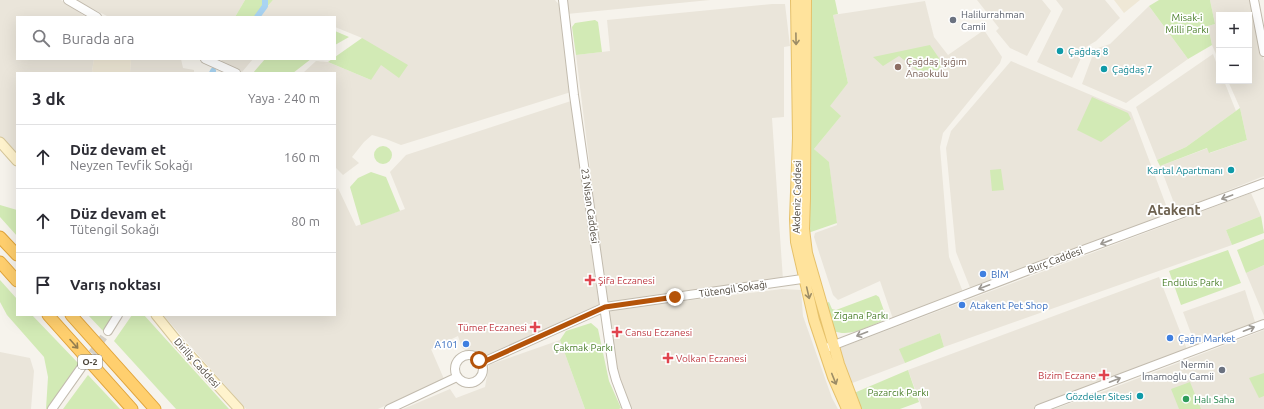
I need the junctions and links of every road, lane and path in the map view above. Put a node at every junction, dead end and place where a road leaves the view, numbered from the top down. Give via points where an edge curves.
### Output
1 (68, 0) edge
2 (563, 0) edge
3 (796, 0) edge
4 (806, 0) edge
5 (1254, 0) edge
6 (95, 16) edge
7 (1264, 52) edge
8 (207, 60) edge
9 (234, 72) edge
10 (0, 142) edge
11 (16, 160) edge
12 (1264, 183) edge
13 (0, 236) edge
14 (16, 254) edge
15 (0, 262) edge
16 (809, 278) junction
17 (16, 280) edge
18 (605, 307) junction
19 (49, 316) edge
20 (72, 316) edge
21 (117, 316) edge
22 (157, 316) edge
23 (1264, 324) edge
24 (108, 331) tunnel mouth
25 (830, 333) junction
26 (847, 340) junction
27 (834, 345) junction
28 (824, 349) junction
29 (112, 360) junction
30 (481, 363) junction
31 (81, 368) tunnel mouth
32 (457, 377) junction
33 (52, 409) edge
34 (132, 409) edge
35 (155, 409) edge
36 (160, 409) edge
37 (239, 409) edge
38 (389, 409) edge
39 (627, 409) edge
40 (847, 409) edge
41 (856, 409) edge
42 (1039, 409) edge

1 - 6 street
2 - 18 street, 23 Nisan Caddesi
3 -> 16 main road, Akdeniz Caddesi via 796,242
4 - 16 main road, Akdeniz Caddesi via 804,229
5 - 7 street
8 - 9 street
10 - 11 main road
12 -> 26 street, Burç Caddesi
13 - 14 highway
15 - 17 highway
16 - 18 street, Tütengil Sokağı
16 - 25 main road, Akdeniz Caddesi
16 -> 28 main road, Akdeniz Caddesi via 814,320
18 - 30 street, Tütengil Sokağı
18 - 39 street, 23 Nisan Caddesi via 613,369
19 -> 34 highway, O-2
20 - 29 highway, O-2
21 - 24 street
22 - 37 main road, Diriliş Caddesi
42 -> 23 street
25 - 26 street
25 - 27 main road, Akdeniz Caddesi
26 - 27 street, Burç Caddesi
27 - 28 street, Burç Caddesi
27 - 41 main road, Akdeniz Caddesi
28 -> 40 main road, Akdeniz Caddesi
29 - 35 highway, O-2
29 - 36 highway
30 - 32 street via 482,372 475,382 463,382
30 - 32 street via 475,357 462,357 456,364
31 - 33 street
32 - 38 street

